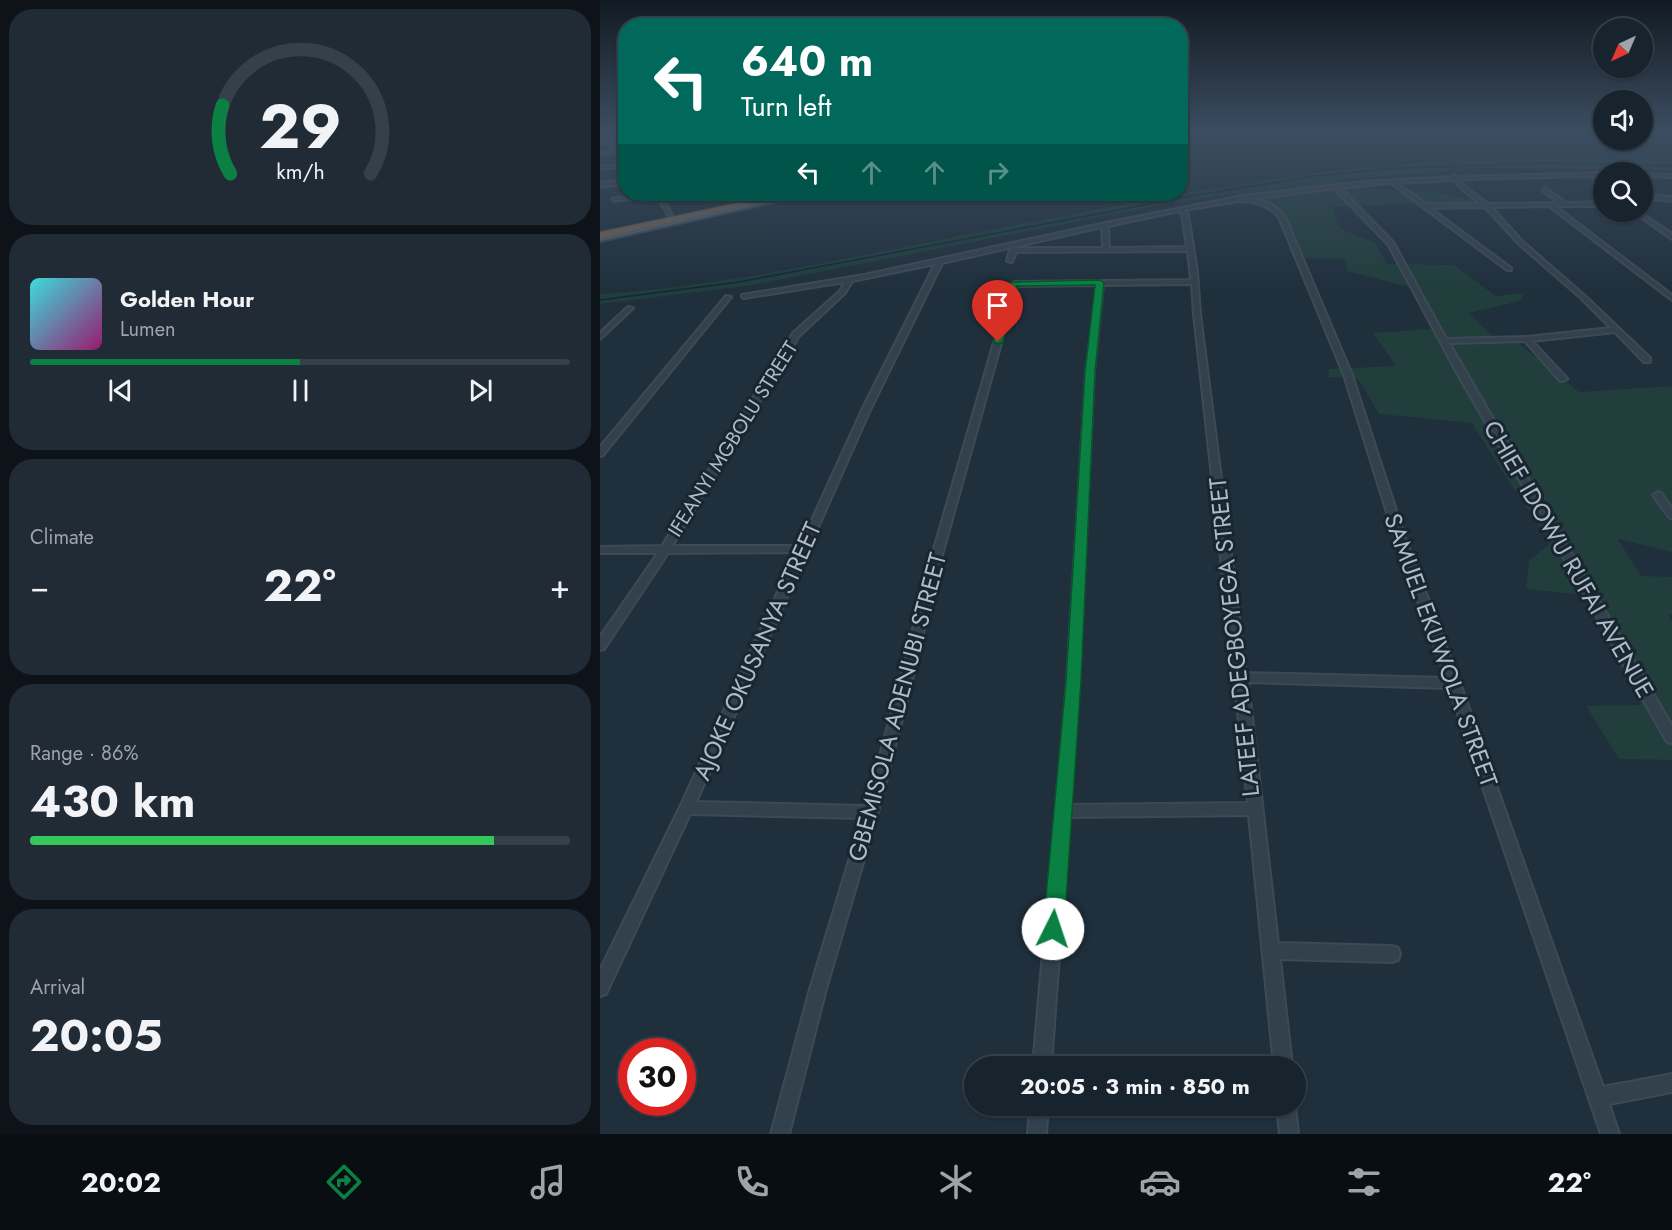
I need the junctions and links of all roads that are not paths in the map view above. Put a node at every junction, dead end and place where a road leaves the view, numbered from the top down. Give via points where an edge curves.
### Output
1 (1382, 183) edge
2 (1393, 183) edge
3 (1459, 183) edge
4 (1336, 187) junction
5 (1545, 190) dead end
6 (1653, 197) edge
7 (615, 199) dead end
8 (618, 199) edge
9 (1237, 199) junction
10 (1672, 199) edge
11 (664, 201) edge
12 (730, 201) edge
13 (744, 201) edge
14 (758, 201) edge
15 (767, 201) edge
16 (1563, 203) junction
17 (1485, 204) junction
18 (1549, 204) junction
19 (1593, 204) edge
20 (1425, 206) junction
21 (1181, 210) junction
22 (670, 214) junction
23 (1651, 222) edge
24 (1105, 226) junction
25 (1663, 230) junction
26 (1672, 230) edge
27 (600, 233) edge
28 (1672, 237) edge
29 (1012, 248) junction
30 (1106, 249) junction
31 (1189, 249) junction
32 (939, 261) junction
33 (1010, 261) dead end
34 (1509, 269) dead end
35 (850, 278) junction
36 (1195, 282) junction
37 (1100, 283) junction
38 (744, 296) dead end
39 (728, 297) dead end
40 (1672, 298) edge
41 (630, 308) dead end
42 (1617, 330) junction
43 (600, 337) edge
44 (1527, 339) junction
45 (1444, 341) junction
46 (1647, 360) dead end
47 (1563, 380) dead end
48 (600, 453) edge
49 (1658, 495) dead end
50 (1672, 515) edge
51 (804, 549) junction
52 (600, 550) edge
53 (665, 550) junction
54 (600, 646) edge
55 (1240, 677) junction
56 (1454, 683) junction
57 (1672, 738) edge
58 (686, 808) junction
59 (1253, 810) junction
60 (1063, 811) junction
61 (871, 812) junction
62 (1271, 951) junction
63 (1392, 954) dead end
64 (600, 987) edge
65 (1043, 1056) edge
66 (1281, 1056) edge
67 (1672, 1083) edge
68 (1598, 1097) junction
69 (1038, 1116) edge
70 (1287, 1116) edge
71 (780, 1134) edge
72 (1037, 1134) edge
73 (1289, 1134) edge
74 (1610, 1134) edge

1 - 4 street
2 - 20 street
3 - 17 street
4 - 9 street
4 - 45 street, CHIEF IDOWU RUFAI AVENUE via 1391,243
5 - 16 street
6 - 10 street
7 - 8 street
9 - 21 street
9 - 56 street, SAMUEL EKUWOLA STREET via 1264,202 1282,217 1348,375 1400,538
11 - 22 street
12 - 22 main road
13 - 27 highway
14 - 27 highway
15 - 27 main road
16 - 18 street
16 - 19 street
17 - 18 street
17 - 20 street
17 - 42 street via 1521,243
18 - 40 street
20 - 34 street
21 - 24 street
21 - 31 street, LATEEF ADEGBOYEGA STREET via 1185,214
22 - 27 main road
23 - 25 street
24 - 29 street
24 - 30 street
25 - 26 street
25 - 28 street
29 - 30 street
29 - 32 street
29 - 33 street
30 - 31 street
31 - 36 street, LATEEF ADEGBOYEGA STREET
32 - 35 street
32 - 51 street, AJOKE OKUSANYA STREET
35 - 38 street
35 - 53 street, IFEANYI MGBOLU STREET via 843,292 796,335
36 - 37 street
36 - 55 street, LATEEF ADEGBOYEGA STREET
37 - 60 street via 1090,372
37 - 61 street, GBEMISOLA ADENUBI STREET via 1014,284 934,566
39 - 48 street
41 - 43 street
42 - 44 street
42 - 46 street
44 - 45 street
44 - 47 street
45 - 57 street, CHIEF IDOWU RUFAI AVENUE
49 - 50 street
51 - 53 street
51 - 58 street, AJOKE OKUSANYA STREET
52 - 53 street
53 - 54 street, IFEANYI MGBOLU STREET
55 - 56 street
55 - 59 street, LATEEF ADEGBOYEGA STREET
56 - 68 street, SAMUEL EKUWOLA STREET
58 - 61 street
58 - 64 street, AJOKE OKUSANYA STREET
59 - 60 street
59 - 62 street, LATEEF ADEGBOYEGA STREET
60 - 65 street
61 - 71 street, GBEMISOLA ADENUBI STREET
62 - 63 street
62 - 66 street, LATEEF ADEGBOYEGA STREET
67 - 68 street
68 - 74 street, SAMUEL EKUWOLA STREET
69 - 72 street
70 - 73 street

